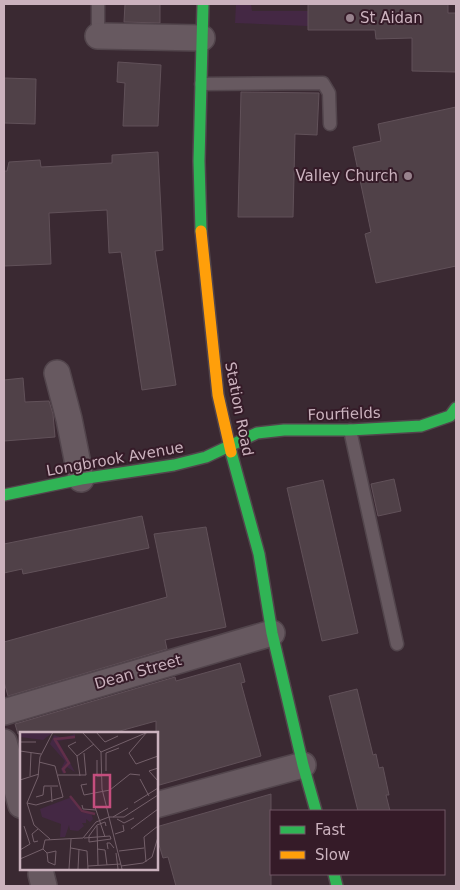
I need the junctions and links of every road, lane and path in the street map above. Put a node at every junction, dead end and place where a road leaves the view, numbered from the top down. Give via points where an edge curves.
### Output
1 (98, 4) edge
2 (203, 4) edge
3 (98, 36) joint
4 (202, 38) junction
5 (201, 84) junction
6 (330, 124) dead end
7 (57, 373) dead end
8 (456, 408) edge
9 (350, 430) junction
10 (229, 445) junction
11 (81, 479) junction
12 (4, 495) edge
13 (272, 633) junction
14 (397, 644) dead end
15 (4, 712) edge
16 (4, 742) edge
17 (303, 765) junction
18 (20, 801) edge
19 (158, 804) edge
20 (316, 810) edge

1 - 3 lane
2 - 4 main road, Station Road
3 - 4 street
4 - 5 main road, Station Road
5 - 6 lane via 323,83 329,93
5 - 10 main road, Station Road via 201,238 218,395
7 - 11 street
8 - 9 main road, Fourfields via 450,416 421,426
9 - 10 main road, Fourfields via 256,433
9 - 14 lane
10 - 11 main road, Longbrook Avenue via 206,457 174,465
10 - 13 main road, Station Road via 259,554
11 - 12 main road, Longbrook Avenue
13 - 15 street, Dean Street
13 - 17 main road, Station Road
16 - 18 street
17 - 19 street
17 - 20 main road, Station Road

